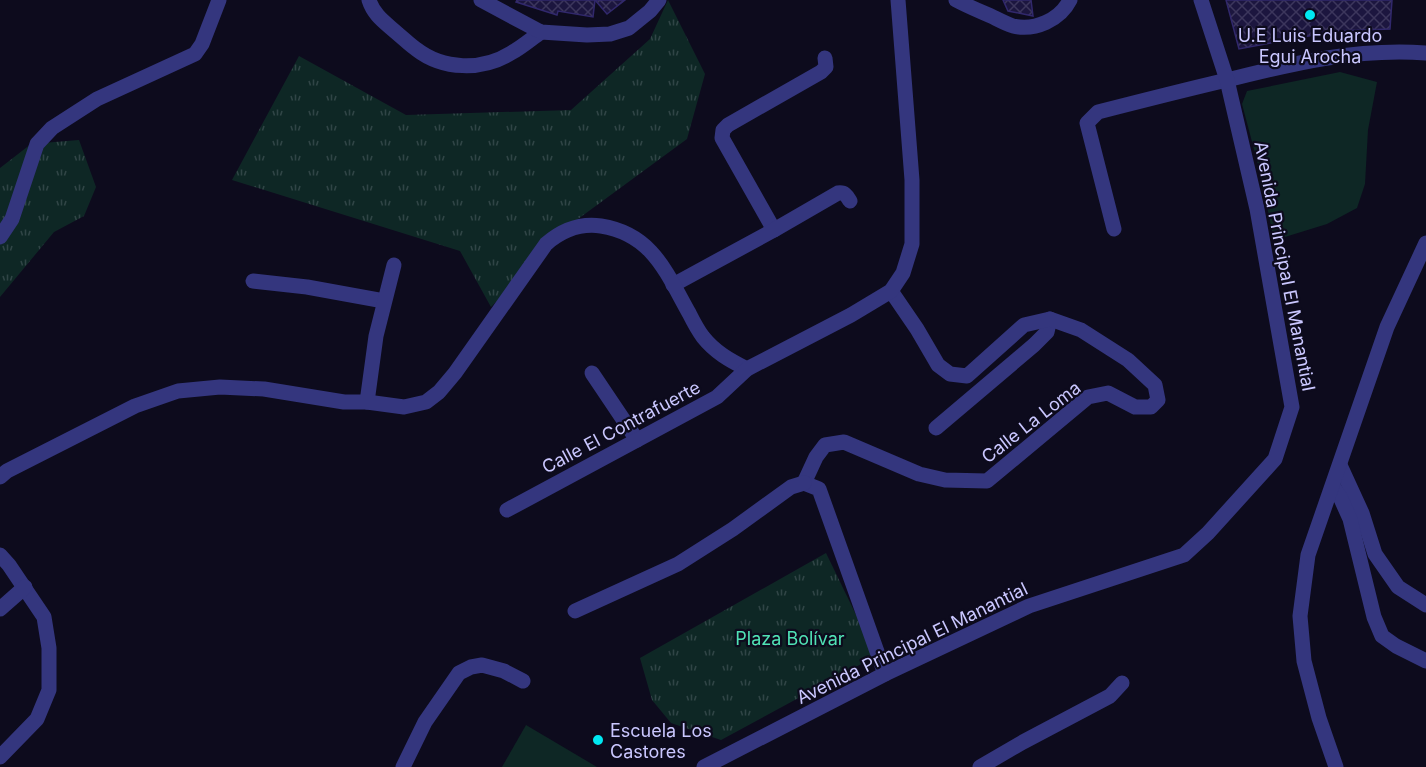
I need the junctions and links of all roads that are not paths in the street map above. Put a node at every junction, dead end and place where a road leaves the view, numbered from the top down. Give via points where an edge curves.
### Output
1 (219, 0) edge
2 (369, 0) edge
3 (481, 0) edge
4 (659, 0) edge
5 (898, 0) edge
6 (956, 0) edge
7 (1070, 0) edge
8 (1201, 0) edge
9 (541, 32) junction
10 (1426, 53) edge
11 (825, 58) dead end
12 (1227, 80) junction
13 (850, 201) dead end
14 (1114, 229) dead end
15 (774, 230) junction
16 (0, 237) edge
17 (1426, 243) edge
18 (394, 265) dead end
19 (253, 281) dead end
20 (673, 285) junction
21 (891, 291) junction
22 (384, 301) junction
23 (1050, 319) junction
24 (747, 369) junction
25 (592, 373) dead end
26 (367, 402) junction
27 (936, 428) dead end
28 (637, 440) junction
29 (1340, 465) junction
30 (0, 477) edge
31 (804, 483) junction
32 (1333, 486) junction
33 (507, 510) dead end
34 (0, 555) edge
35 (25, 587) junction
36 (1426, 605) edge
37 (0, 609) edge
38 (575, 611) dead end
39 (1426, 661) edge
40 (885, 674) junction
41 (523, 681) dead end
42 (1122, 682) dead end
43 (0, 757) edge
44 (403, 767) edge
45 (704, 767) edge
46 (980, 767) edge
47 (1336, 767) edge

1 - 16 street via 195,54 98,99 52,128 38,144 12,219
2 - 9 street via 373,12 417,51 454,66 490,62 510,54
3 - 9 street
4 - 9 street via 629,28 610,34
5 - 21 street via 912,180 912,244 903,273
6 - 7 street via 1012,26 1027,27 1055,18
8 - 12 street, Avenida Principal El Manantial
10 - 12 street via 1364,52
11 - 15 street via 826,67 821,72 723,130 722,138
12 - 14 street via 1098,112 1087,123
12 - 40 street, Avenida Principal El Manantial via 1257,209 1292,407 1275,459 1184,555 1029,606
13 - 15 street via 847,195 838,193
15 - 20 street
17 - 29 street via 1388,327
18 - 22 street
19 - 22 street
20 - 24 street via 701,335 724,358
20 - 26 street via 645,245 617,229 590,225 558,233 546,244 439,392 426,402 404,407
21 - 23 street via 938,365 950,374 967,376 1024,325
21 - 24 street, Calle El Contrafuerte
22 - 26 street
23 - 27 street via 1047,332 1034,345
23 - 31 street, Calle La Loma via 1081,330 1128,360 1155,385 1158,400 1151,407 1135,407 1108,393 1088,397 987,481 945,480 919,474 844,442 825,445
24 - 28 street, Calle El Contrafuerte via 717,397
25 - 28 street
26 - 30 street via 264,389 220,387 178,391 135,406
28 - 33 street, Calle El Contrafuerte
29 - 32 street
29 - 36 street via 1375,554 1398,587
31 - 38 street via 791,487 678,564
31 - 40 street via 819,489
32 - 39 street via 1350,519 1382,636
32 - 47 street via 1308,555 1300,616 1304,661 1318,718
34 - 35 street
35 - 37 street
35 - 43 street via 44,617 50,648 49,690 37,719
40 - 45 street, Avenida Principal El Manantial
41 - 44 street via 482,665 459,673 425,722
42 - 46 street via 1110,696

